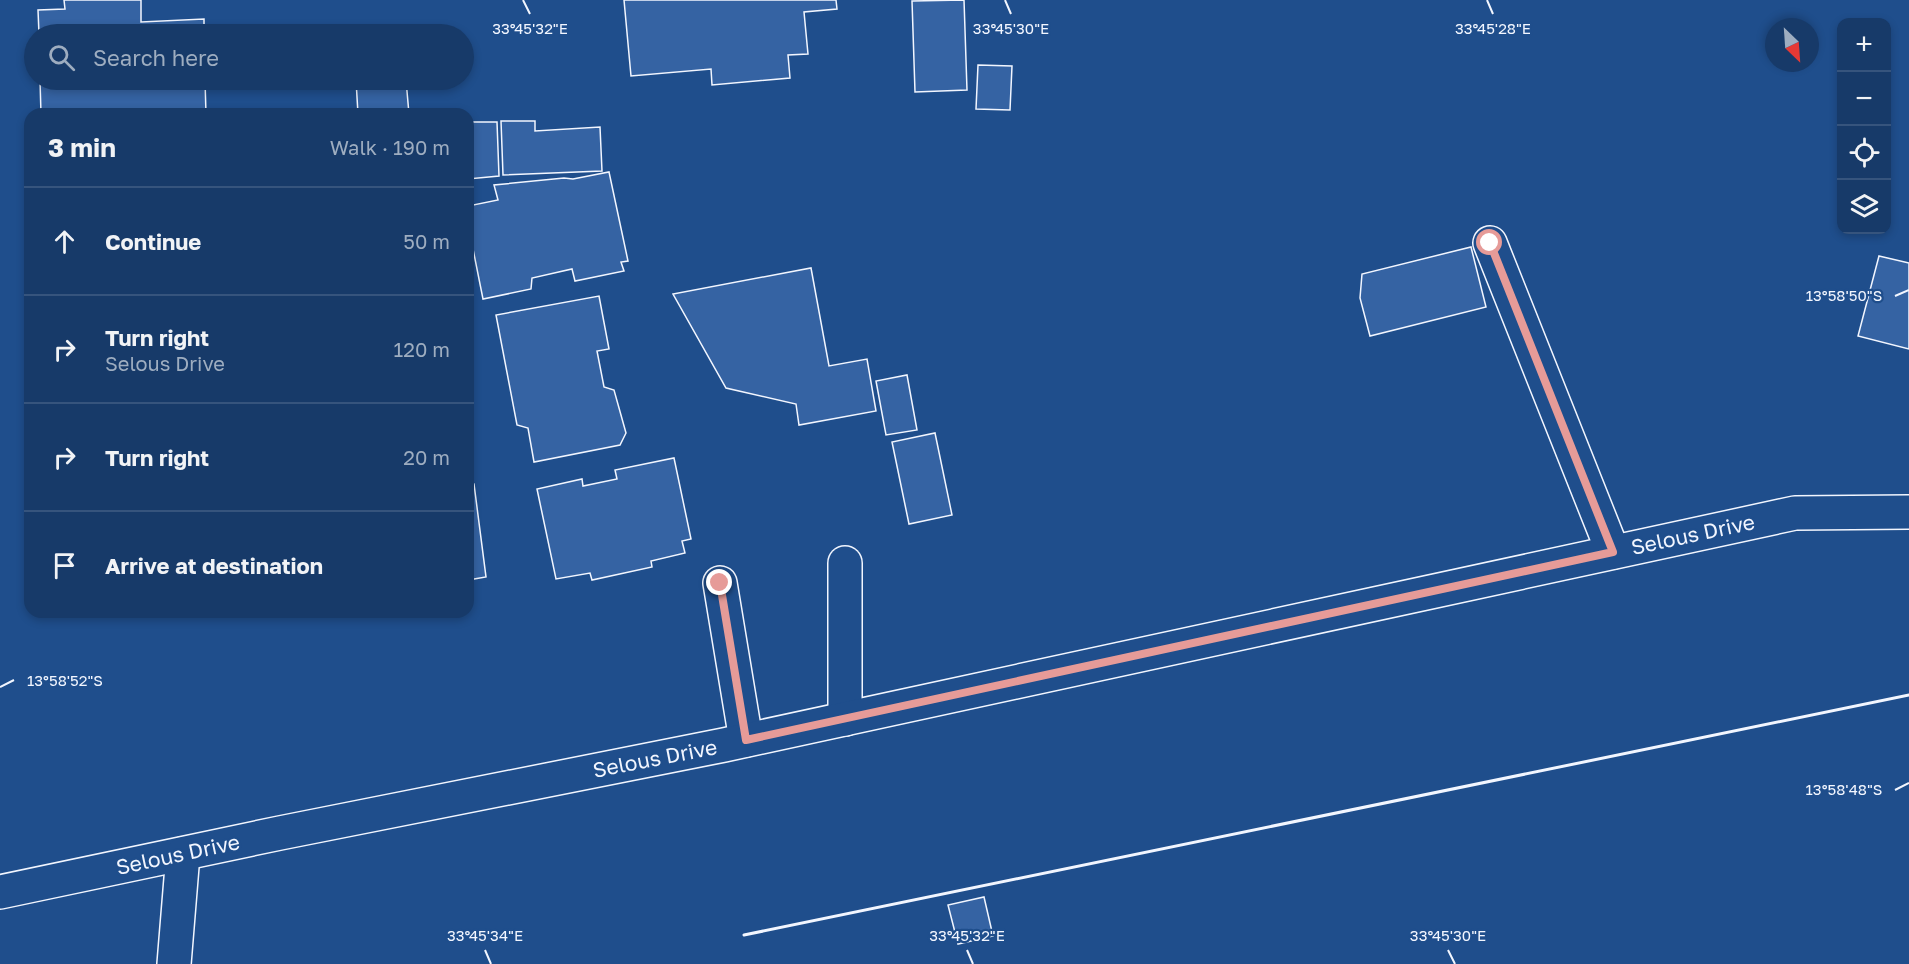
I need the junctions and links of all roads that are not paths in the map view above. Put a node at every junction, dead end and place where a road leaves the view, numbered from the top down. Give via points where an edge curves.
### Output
1 (1490, 243) dead end
2 (1909, 512) edge
3 (1613, 552) junction
4 (845, 563) dead end
5 (720, 583) dead end
6 (845, 719) junction
7 (746, 740) junction
8 (183, 854) junction
9 (0, 892) edge
10 (174, 964) edge

1 - 3 street
2 - 3 street, Selous Drive via 1795,513
3 - 6 street, Selous Drive
4 - 6 street
5 - 7 street
6 - 7 street, Selous Drive
7 - 8 street, Selous Drive
8 - 9 street, Selous Drive
8 - 10 street

